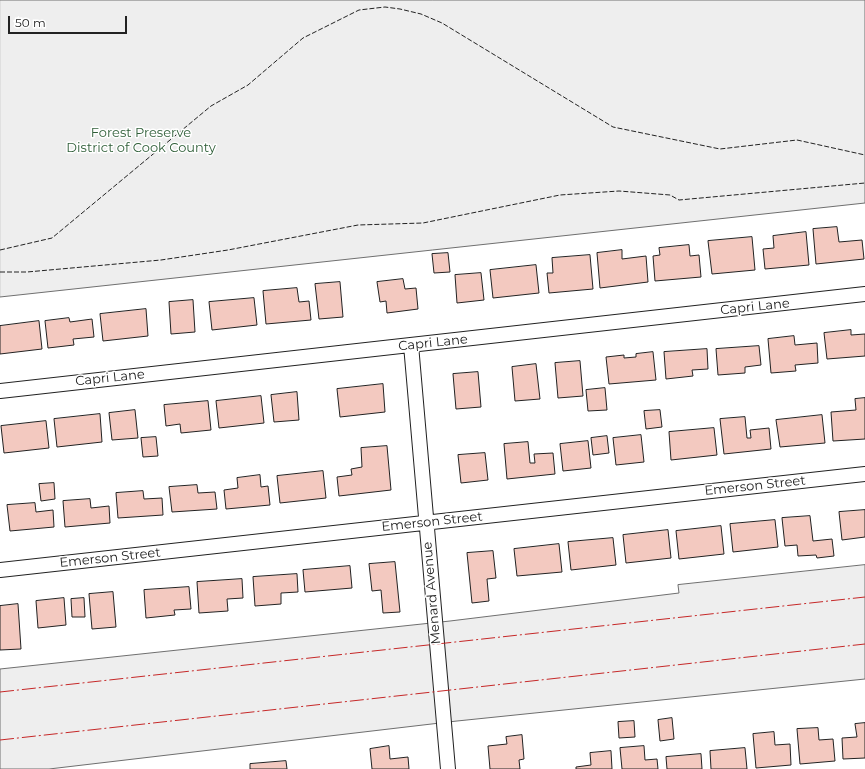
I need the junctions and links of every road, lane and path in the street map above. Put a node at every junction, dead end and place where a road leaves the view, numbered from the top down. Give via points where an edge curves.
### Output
1 (865, 294) edge
2 (411, 345) junction
3 (0, 390) edge
4 (865, 474) edge
5 (426, 522) junction
6 (0, 570) edge
7 (448, 769) edge

1 - 2 street, Capri Lane
2 - 3 street, Capri Lane
2 - 5 street, Menard Avenue
4 - 5 street, Emerson Street
5 - 6 street, Emerson Street
5 - 7 street, Menard Avenue

